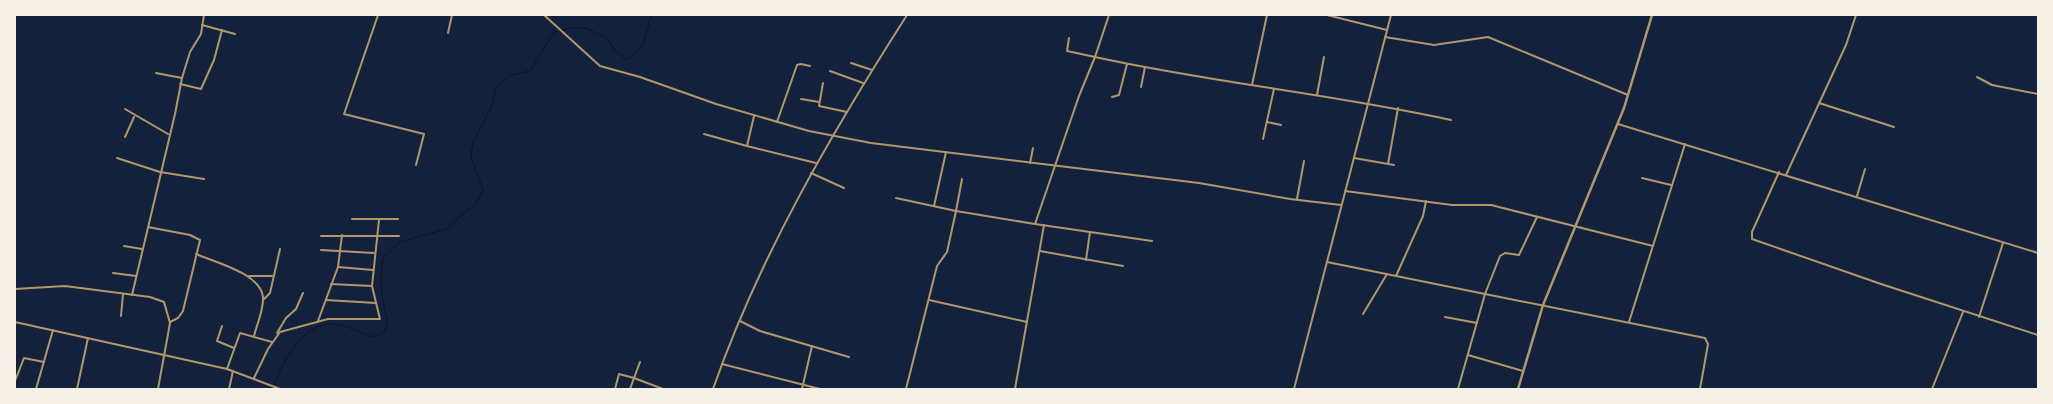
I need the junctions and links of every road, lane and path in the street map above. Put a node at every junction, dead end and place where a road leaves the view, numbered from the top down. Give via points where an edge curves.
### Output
1 (204, 15) edge
2 (378, 15) edge
3 (452, 15) edge
4 (544, 15) edge
5 (907, 15) edge
6 (1109, 15) edge
7 (1267, 15) edge
8 (1327, 15) edge
9 (1391, 15) edge
10 (1652, 15) edge
11 (1856, 15) edge
12 (202, 25) junction
13 (222, 30) junction
14 (1387, 30) junction
15 (448, 33) dead end
16 (235, 34) dead end
17 (1385, 37) junction
18 (1070, 38) dead end
19 (1095, 57) junction
20 (1324, 57) dead end
21 (851, 64) dead end
22 (1127, 64) junction
23 (810, 66) dead end
24 (1145, 67) junction
25 (872, 70) junction
26 (830, 71) dead end
27 (156, 73) dead end
28 (1977, 77) dead end
29 (182, 78) junction
30 (823, 83) dead end
31 (863, 83) junction
32 (180, 84) junction
33 (1252, 84) junction
34 (1141, 86) dead end
35 (1274, 89) junction
36 (2038, 94) edge
37 (1316, 95) junction
38 (1628, 96) junction
39 (1112, 97) dead end
40 (801, 99) dead end
41 (819, 102) junction
42 (1368, 102) junction
43 (1819, 103) junction
44 (1398, 108) junction
45 (125, 109) dead end
46 (847, 112) junction
47 (134, 116) junction
48 (754, 116) junction
49 (1451, 120) dead end
50 (777, 122) junction
51 (1267, 122) junction
52 (1618, 124) junction
53 (1281, 125) dead end
54 (1894, 127) dead end
55 (169, 134) junction
56 (704, 134) dead end
57 (832, 135) junction
58 (126, 137) dead end
59 (1263, 139) dead end
60 (1685, 144) junction
61 (747, 146) junction
62 (1033, 148) dead end
63 (946, 152) junction
64 (117, 158) dead end
65 (1354, 158) junction
66 (1304, 161) dead end
67 (1030, 163) junction
68 (816, 164) junction
69 (1388, 164) junction
70 (416, 165) dead end
71 (1394, 165) dead end
72 (1054, 166) junction
73 (1865, 169) dead end
74 (160, 172) junction
75 (1779, 172) junction
76 (811, 173) junction
77 (1786, 175) junction
78 (1642, 178) dead end
79 (204, 179) dead end
80 (962, 179) dead end
81 (1672, 186) junction
82 (844, 188) dead end
83 (1345, 191) junction
84 (1857, 196) junction
85 (896, 198) dead end
86 (1297, 199) junction
87 (1426, 201) junction
88 (1341, 205) junction
89 (934, 206) junction
90 (956, 211) junction
91 (1537, 217) junction
92 (352, 219) dead end
93 (398, 219) dead end
94 (378, 220) junction
95 (1036, 224) junction
96 (1044, 225) junction
97 (147, 227) junction
98 (1574, 227) junction
99 (1090, 232) junction
100 (342, 235) junction
101 (321, 236) dead end
102 (399, 236) dead end
103 (378, 237) junction
104 (1152, 241) dead end
105 (2004, 243) junction
106 (124, 246) dead end
107 (1653, 246) junction
108 (142, 248) junction
109 (280, 249) dead end
110 (321, 250) dead end
111 (1040, 251) junction
112 (341, 252) junction
113 (2038, 253) edge
114 (196, 254) junction
115 (374, 254) junction
116 (1086, 260) junction
117 (1327, 262) junction
118 (1123, 266) dead end
119 (338, 267) junction
120 (373, 270) junction
121 (113, 272) dead end
122 (1387, 274) junction
123 (136, 276) junction
124 (248, 276) junction
125 (272, 276) junction
126 (1396, 276) junction
127 (331, 284) junction
128 (372, 286) junction
129 (15, 289) edge
130 (303, 293) dead end
131 (123, 294) junction
132 (1485, 294) junction
133 (132, 295) junction
134 (263, 300) junction
135 (325, 300) junction
136 (929, 300) junction
137 (376, 303) junction
138 (1543, 305) junction
139 (1963, 312) junction
140 (1363, 314) dead end
141 (122, 316) dead end
142 (1445, 317) dead end
143 (1979, 317) junction
144 (318, 321) junction
145 (740, 321) junction
146 (170, 322) junction
147 (1027, 322) junction
148 (1629, 322) junction
149 (15, 323) edge
150 (1477, 323) junction
151 (222, 326) dead end
152 (52, 330) junction
153 (276, 335) junction
154 (2038, 335) edge
155 (254, 336) junction
156 (88, 338) junction
157 (272, 342) junction
158 (812, 346) junction
159 (234, 348) junction
160 (166, 354) junction
161 (1468, 355) junction
162 (849, 357) dead end
163 (44, 362) junction
164 (640, 362) dead end
165 (722, 364) junction
166 (227, 369) junction
167 (233, 371) junction
168 (1523, 371) junction
169 (16, 374) edge
170 (254, 378) junction
171 (634, 378) junction
172 (15, 381) edge
173 (802, 385) junction
174 (36, 389) edge
175 (77, 389) edge
176 (158, 389) edge
177 (229, 389) edge
178 (280, 389) edge
179 (615, 389) edge
180 (630, 389) edge
181 (663, 389) edge
182 (713, 389) edge
183 (802, 389) edge
184 (820, 389) edge
185 (906, 389) edge
186 (1015, 389) edge
187 (1294, 389) edge
188 (1458, 389) edge
189 (1518, 389) edge
190 (1700, 389) edge
191 (1932, 389) edge

1 - 12 street
2 - 70 street via 344,114 424,134
3 - 15 street
4 - 48 street via 600,66
5 - 25 street
6 - 19 street
7 - 33 street
8 - 14 street
9 - 14 street
10 - 38 street
11 - 43 street
12 - 13 street
12 - 29 street
13 - 16 street
13 - 32 street via 214,60 201,89
14 - 17 street
17 - 38 street via 1434,45 1488,38
17 - 42 street
18 - 19 street via 1067,51
19 - 22 street
19 - 72 street
20 - 37 street
21 - 25 street
22 - 24 street
22 - 39 street via 1118,96
23 - 50 street via 797,65
24 - 33 street
24 - 34 street
25 - 31 street
26 - 31 street
27 - 29 street
28 - 36 street via 1992,85
29 - 32 street
30 - 41 street
31 - 46 street
32 - 55 street
33 - 35 street
35 - 37 street
35 - 51 street
37 - 42 street
38 - 52 street
40 - 41 street
41 - 46 street via 820,107
42 - 44 street
42 - 65 street
43 - 54 street
43 - 77 street
44 - 49 street
44 - 69 street
45 - 47 street
46 - 57 street
47 - 55 street
47 - 58 street
48 - 50 street
48 - 61 street
50 - 57 street
51 - 53 street
51 - 59 street
52 - 60 street
52 - 98 street
55 - 74 street
56 - 61 street
57 - 63 street
57 - 68 street
60 - 75 street
60 - 81 street
61 - 68 street
62 - 67 street
63 - 67 street
63 - 89 street
64 - 74 street
65 - 69 street
65 - 83 street
66 - 86 street
67 - 72 street
68 - 76 street
69 - 71 street
72 - 86 street via 1199,183
72 - 95 street
73 - 84 street
74 - 79 street
74 - 97 street
75 - 77 street
75 - 139 street via 1752,238
76 - 82 street
76 - 145 street via 777,237
77 - 84 street
78 - 81 street
80 - 90 street
81 - 107 street
83 - 87 street
83 - 88 street
84 - 105 street
85 - 89 street
86 - 88 street
87 - 91 street via 1491,206
87 - 126 street via 1423,216
88 - 117 street
89 - 90 street
90 - 95 street
90 - 136 street via 947,252 937,266
91 - 98 street
91 - 132 street via 1519,255 1505,253 1500,256
92 - 94 street
93 - 94 street
94 - 103 street
95 - 96 street
96 - 99 street
96 - 111 street
97 - 108 street
97 - 114 street via 199,238
98 - 107 street
98 - 138 street
99 - 104 street
99 - 116 street
100 - 101 street
100 - 103 street
100 - 112 street
102 - 103 street
103 - 115 street
105 - 113 street
105 - 143 street
106 - 108 street
107 - 148 street
108 - 123 street
109 - 125 street
110 - 112 street
111 - 116 street
111 - 147 street
112 - 115 street
112 - 119 street
114 - 124 street
114 - 146 street via 183,311
115 - 120 street
116 - 118 street
117 - 122 street
117 - 187 street
119 - 120 street
119 - 127 street
120 - 128 street
121 - 123 street
122 - 126 street
122 - 140 street
123 - 133 street
124 - 125 street
124 - 134 street via 262,291
125 - 134 street via 270,293
126 - 132 street
127 - 128 street
127 - 135 street
128 - 137 street
129 - 131 street via 65,286
130 - 153 street via 296,309
131 - 133 street
131 - 141 street
132 - 138 street
132 - 150 street
133 - 146 street via 164,302
134 - 155 street
135 - 137 street
135 - 144 street
136 - 147 street
136 - 185 street
137 - 144 street via 381,316 378,321 341,318
138 - 148 street
138 - 168 street
139 - 143 street
139 - 191 street
142 - 150 street
143 - 154 street
144 - 153 street via 292,327
145 - 158 street via 760,331
145 - 165 street
146 - 160 street
147 - 186 street
148 - 190 street via 1706,338 1708,344
149 - 152 street
150 - 161 street
151 - 159 street via 217,341
152 - 156 street
152 - 163 street
153 - 157 street
155 - 157 street
155 - 159 street via 240,333
156 - 160 street
156 - 175 street
157 - 170 street
158 - 162 street
158 - 173 street
159 - 166 street
160 - 166 street
160 - 176 street
161 - 168 street
161 - 188 street
163 - 169 street via 24,358
163 - 174 street
164 - 171 street
165 - 173 street
165 - 182 street
166 - 167 street
167 - 170 street
167 - 177 street
168 - 189 street
169 - 172 street
170 - 178 street
171 - 179 street via 620,374
171 - 180 street
171 - 181 street
173 - 183 street
173 - 184 street

